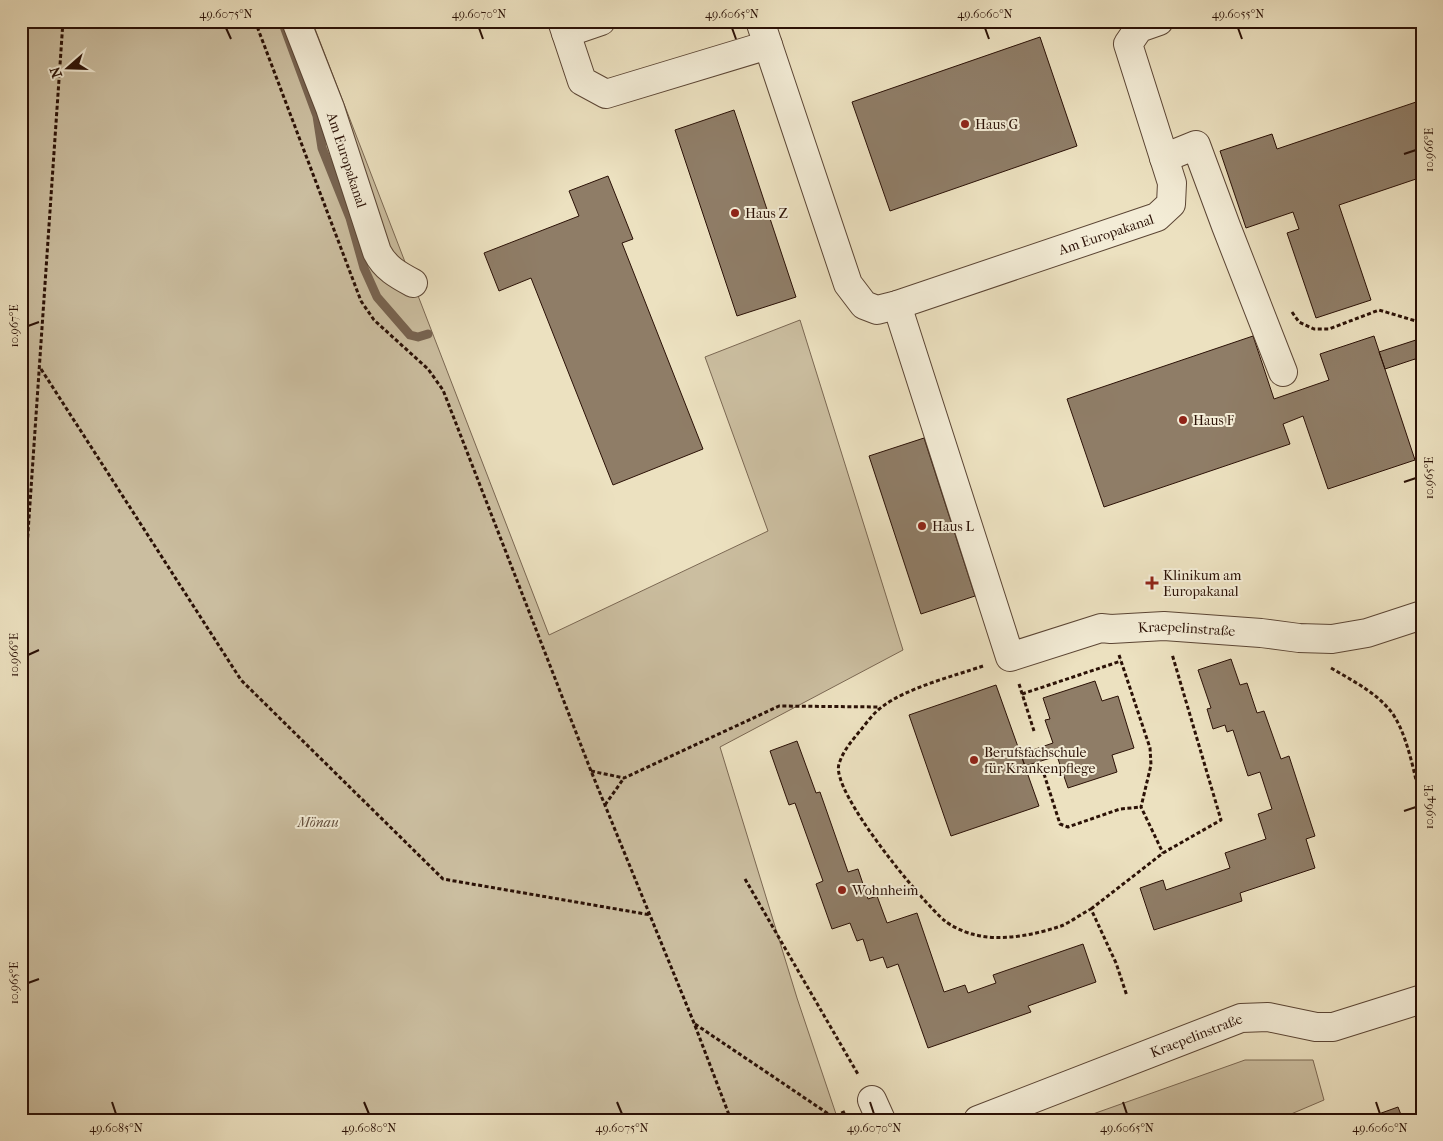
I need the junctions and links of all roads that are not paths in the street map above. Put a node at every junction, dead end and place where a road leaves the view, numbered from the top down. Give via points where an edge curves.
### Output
1 (296, 21) edge
2 (601, 21) edge
3 (1159, 21) edge
4 (564, 27) edge
5 (764, 33) edge
6 (1164, 158) junction
7 (413, 283) dead end
8 (897, 305) junction
9 (1283, 372) dead end
10 (1422, 615) edge
11 (1422, 1000) edge
12 (978, 1120) edge

1 - 7 street, Am Europakanal via 330,108 377,252 394,273
2 - 4 street, Am Europakanal
3 - 6 street, Am Europakanal via 1139,28 1128,44
4 - 5 street, Am Europakanal via 582,81 606,94
5 - 8 street, Am Europakanal via 848,284 864,305 877,310
6 - 8 street, Am Europakanal via 1172,183 1172,204 1157,217
6 - 9 street via 1196,145
8 - 10 street, Kraepelinstraße via 1010,657 1101,628 1164,626 1332,639 1367,633
11 - 12 street, Kraepelinstraße via 1333,1026 1241,1018

